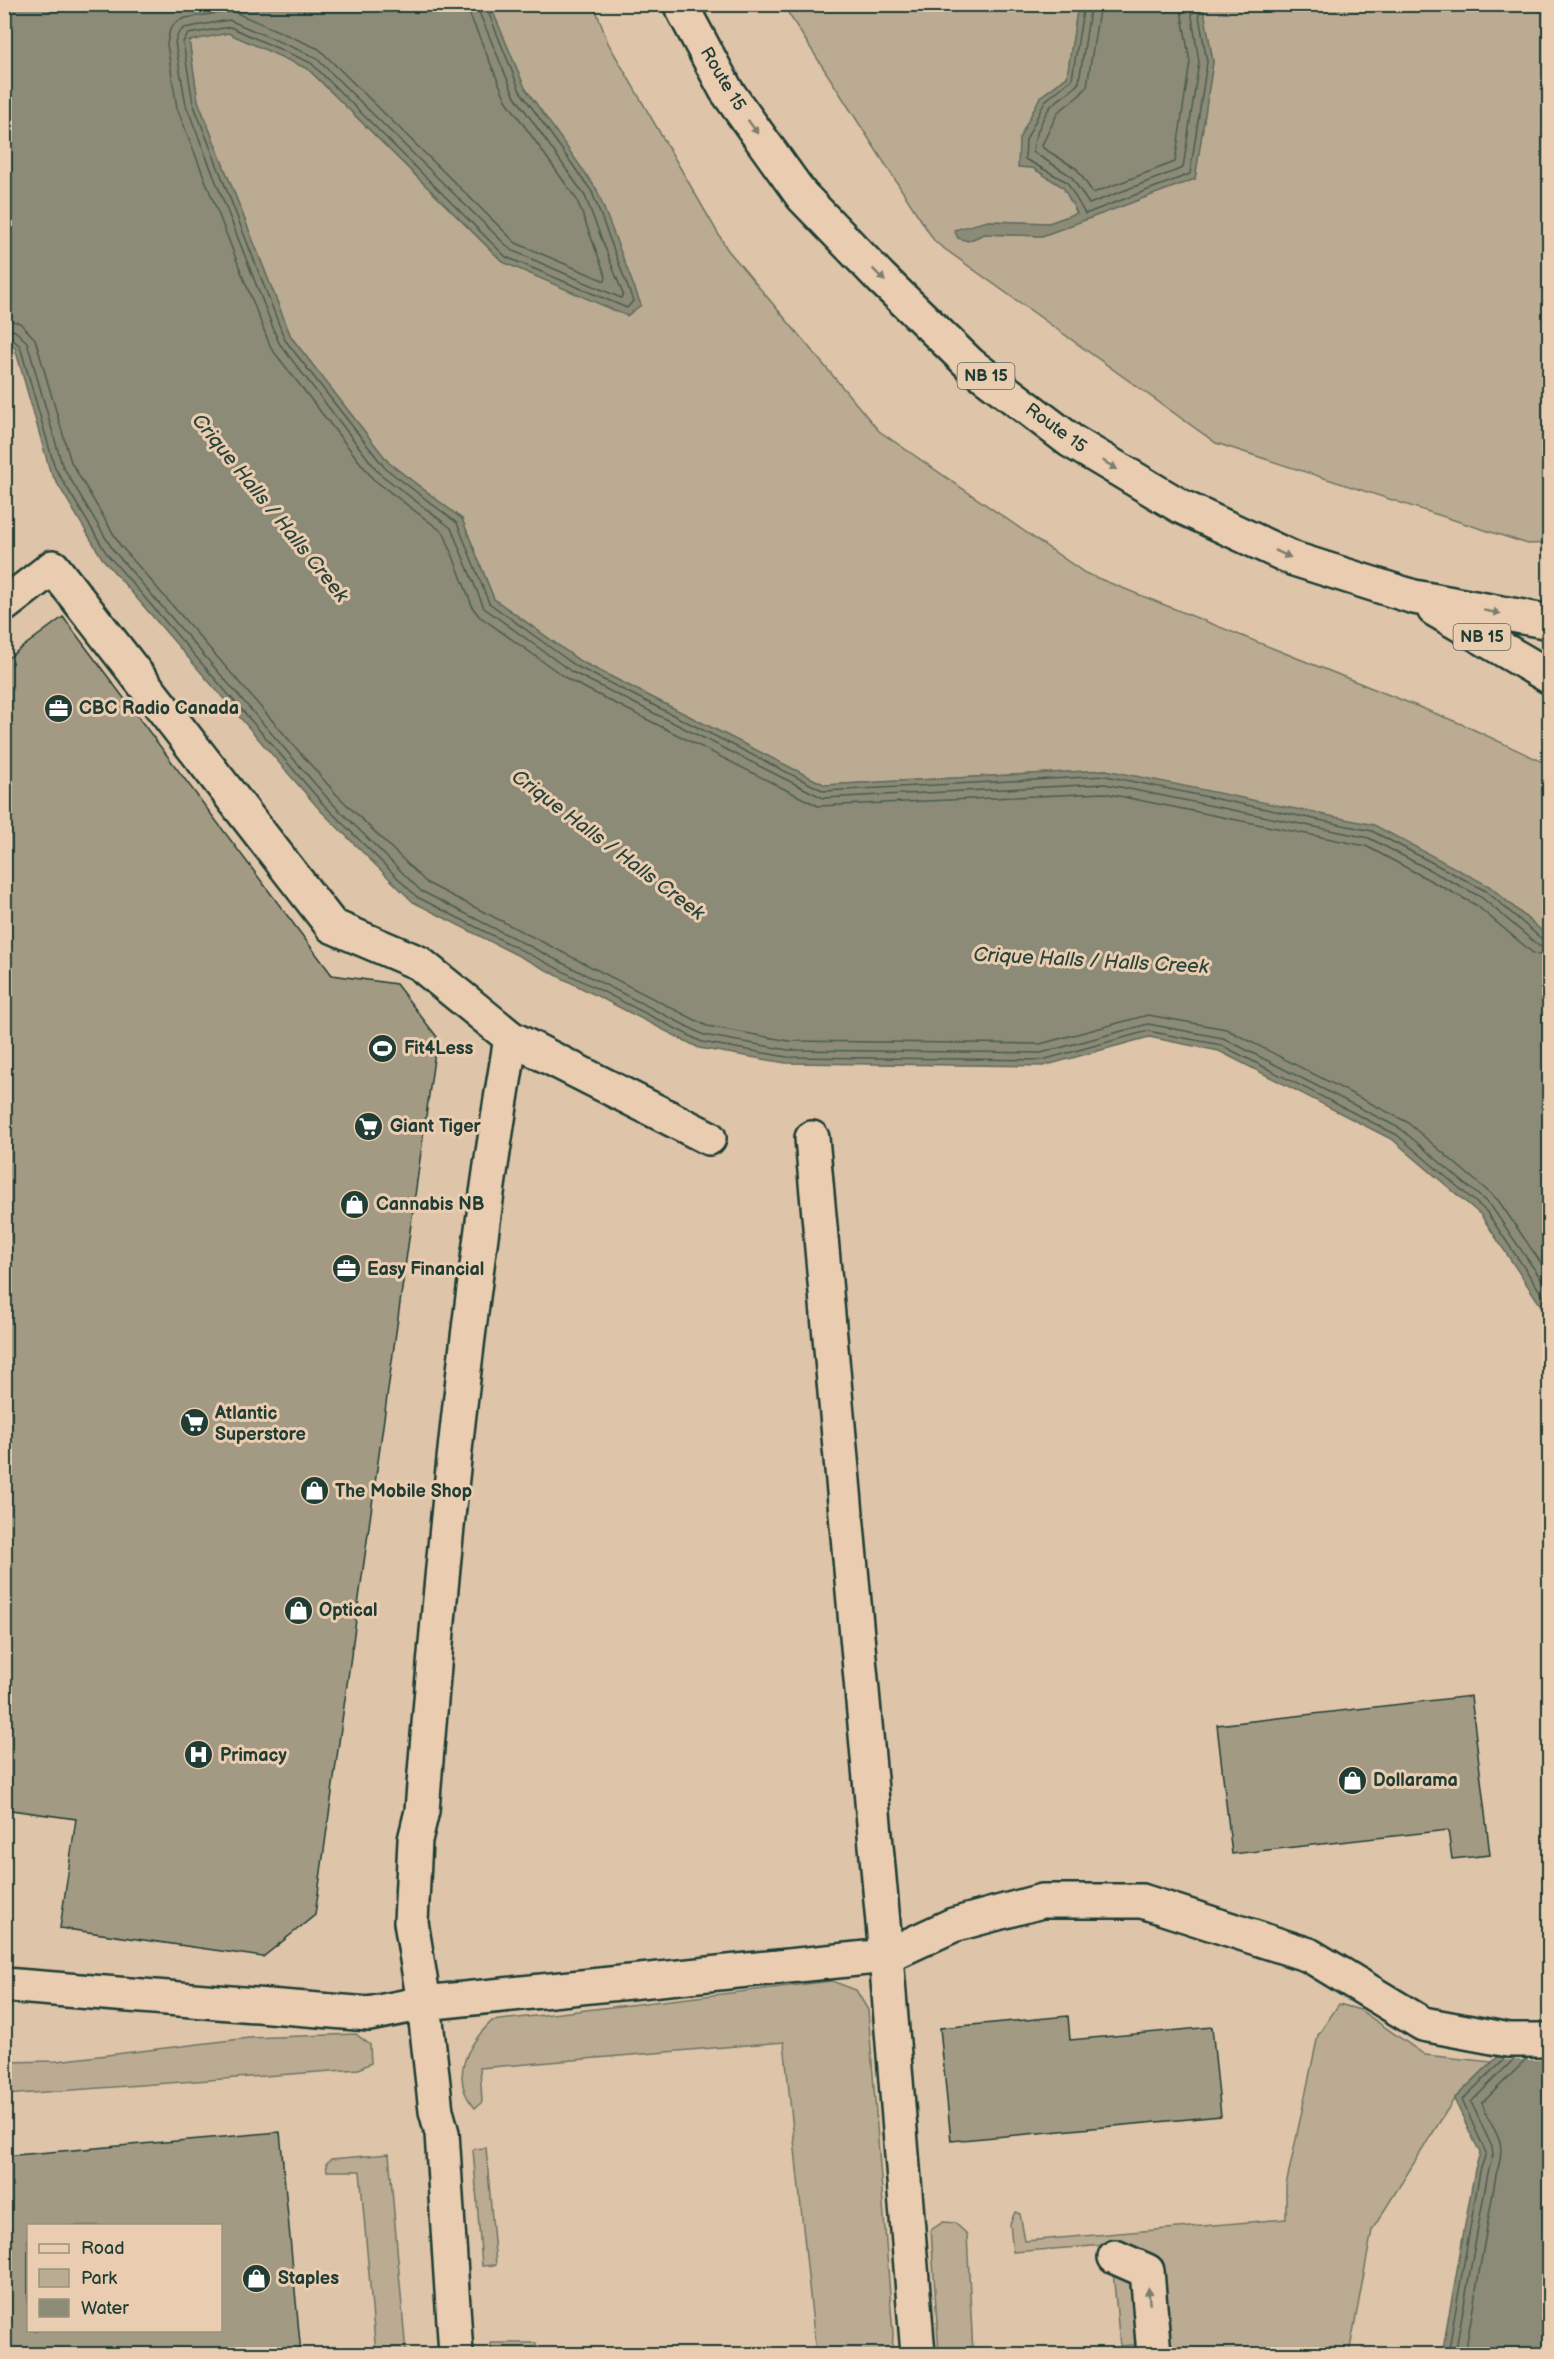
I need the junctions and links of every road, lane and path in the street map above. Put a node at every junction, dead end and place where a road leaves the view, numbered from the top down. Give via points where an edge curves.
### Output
1 (680, 4) edge
2 (1414, 597) junction
3 (4, 605) edge
4 (1550, 622) edge
5 (1550, 677) edge
6 (511, 1038) junction
7 (709, 1138) dead end
8 (812, 1138) dead end
9 (886, 1956) junction
10 (4, 1985) edge
11 (424, 2003) junction
12 (1550, 2040) edge
13 (1115, 2257) dead end
14 (456, 2355) edge
15 (918, 2355) edge
16 (1154, 2355) edge

1 -> 2 main road, Route 15 / NB 15 via 726,90 802,196 971,365 1071,441 1180,506 1294,559
2 -> 4 main road, Route 15 / NB 15
2 - 5 main road, NB 15
3 - 6 main road via 53,567 332,926 419,963
6 - 7 main road
6 - 11 main road via 463,1371 422,1811 415,1840 411,1922
8 - 9 main road
9 - 11 main road
9 - 12 main road via 953,1925 1042,1901 1142,1901 1309,1955 1423,2024 1509,2040
9 - 15 main road
10 - 11 main road via 369,2014
11 - 14 main road via 442,2133
16 -> 13 main road via 1147,2271

